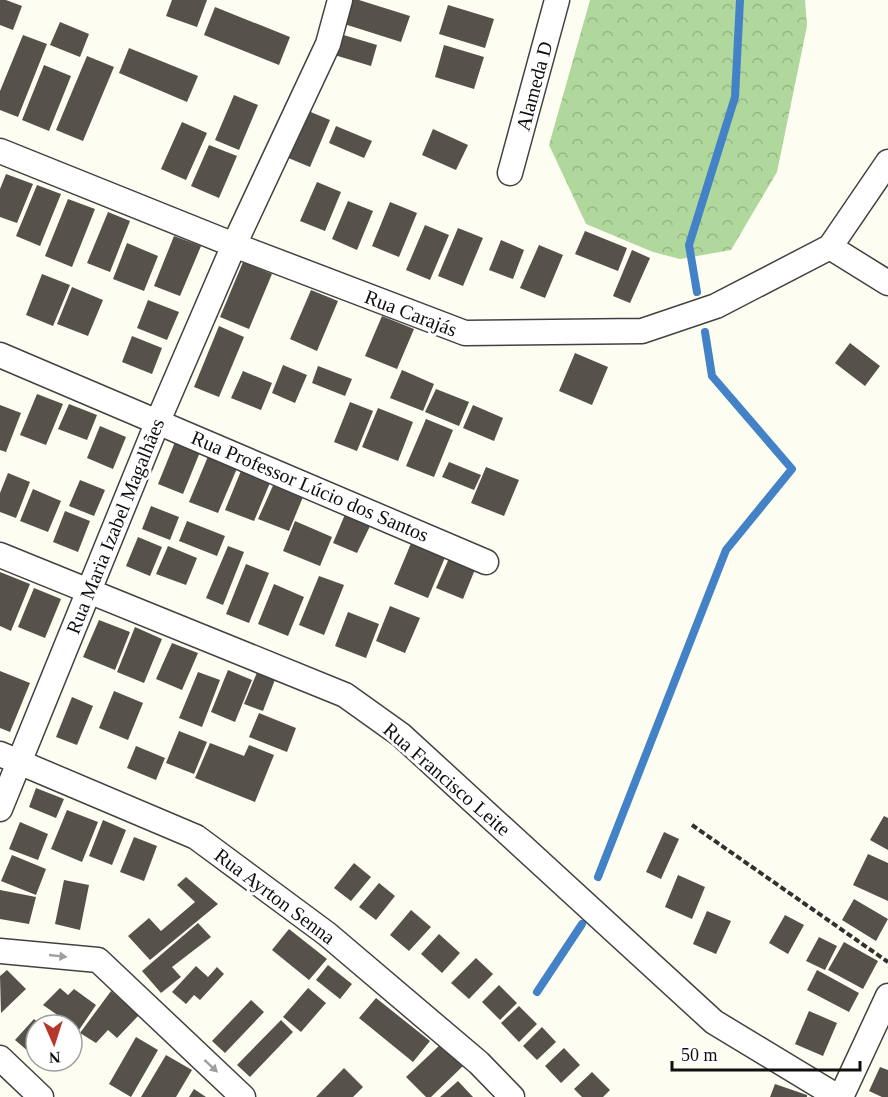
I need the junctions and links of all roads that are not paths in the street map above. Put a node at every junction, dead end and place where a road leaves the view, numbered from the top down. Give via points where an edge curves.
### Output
1 (340, 0) edge
2 (557, 0) edge
3 (0, 151) edge
4 (888, 162) edge
5 (510, 173) dead end
6 (234, 245) junction
7 (830, 247) junction
8 (888, 283) edge
9 (0, 356) edge
10 (158, 421) junction
11 (0, 555) edge
12 (486, 562) dead end
13 (88, 592) junction
14 (9, 757) edge
15 (0, 809) edge
16 (0, 951) edge
17 (888, 996) edge
18 (0, 1058) edge
19 (41, 1097) edge
20 (243, 1097) edge
21 (512, 1097) edge
22 (839, 1097) edge

1 - 6 street, Rua Maria Izabel Magalhães via 328,44
2 - 5 street, Alameda D
3 - 6 street, Rua Carajás
4 - 7 street
6 - 7 street, Rua Carajás via 465,333 642,331 716,306
6 - 10 street, Rua Maria Izabel Magalhães
7 - 8 street
9 - 10 street, Rua Professor Lúcio dos Santos
10 - 12 street, Rua Professor Lúcio dos Santos
10 - 13 street, Rua Maria Izabel Magalhães
11 - 13 street, Rua Francisco Leite
13 - 14 street, Rua Maria Izabel Magalhães
13 - 22 street, Rua Francisco Leite via 345,695 401,735 714,1022
14 - 15 street, Rua Maria Izabel Magalhães
14 - 21 street, Rua Ayrton Senna via 196,837 327,934 479,1063
16 -> 20 street via 98,960
17 - 22 street
18 - 19 street

